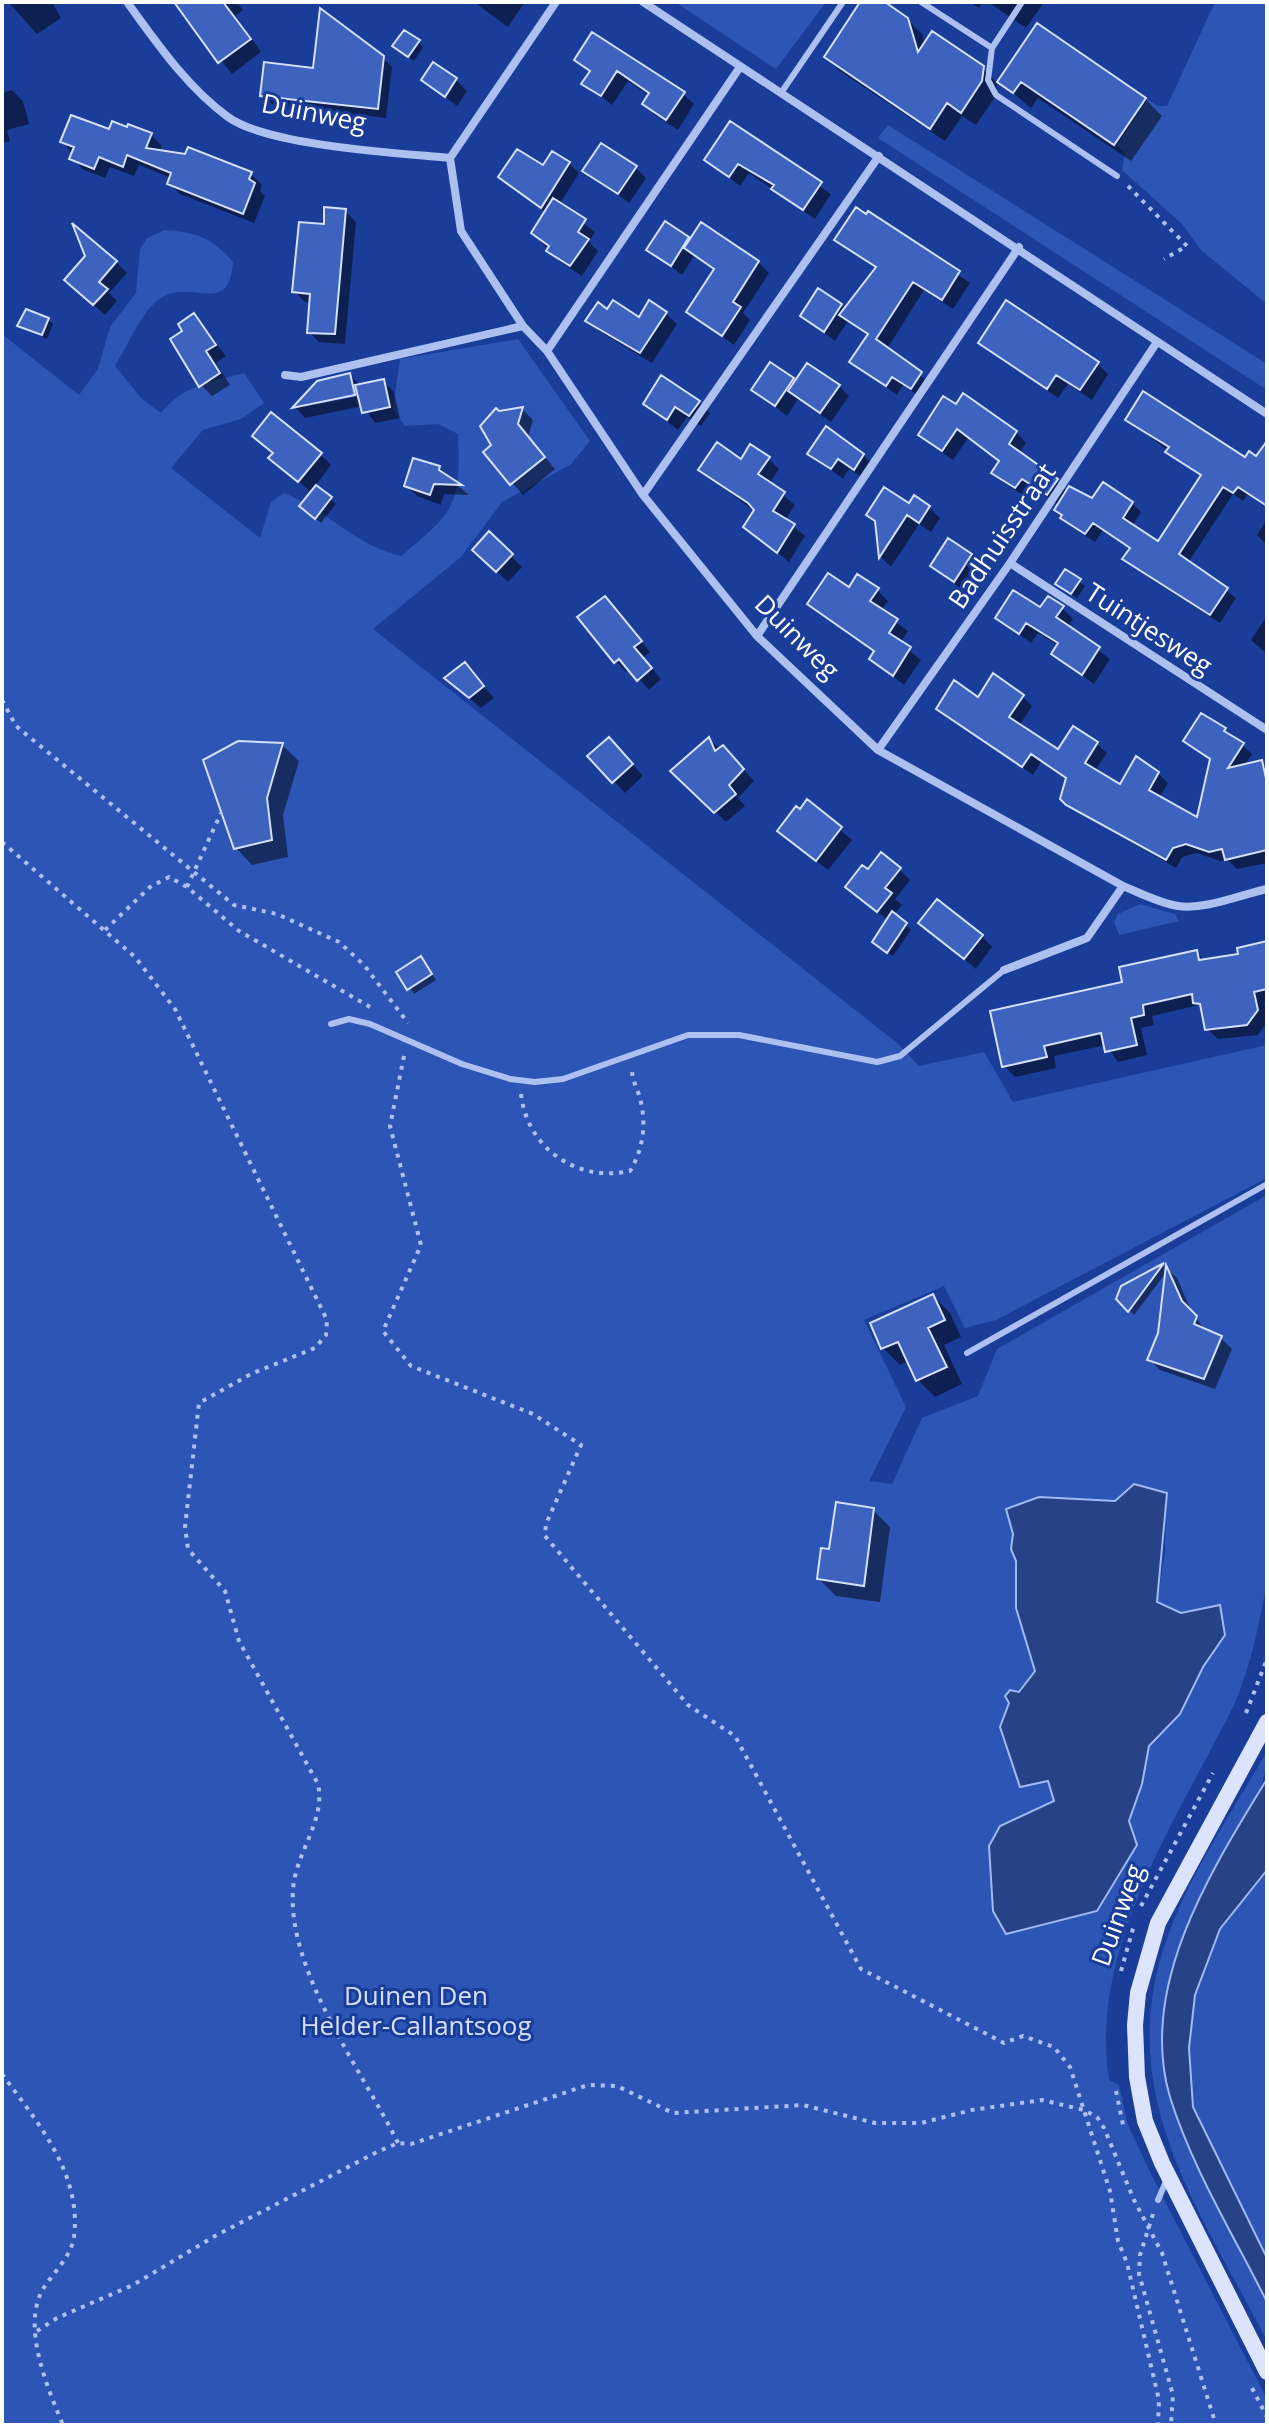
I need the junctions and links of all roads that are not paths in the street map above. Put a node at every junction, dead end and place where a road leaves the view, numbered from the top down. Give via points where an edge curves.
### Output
1 (127, 2) edge
2 (556, 2) edge
3 (643, 2) edge
4 (843, 2) edge
5 (921, 2) edge
6 (1022, 2) edge
7 (992, 48) junction
8 (740, 67) junction
9 (781, 93) junction
10 (879, 156) junction
11 (450, 158) junction
12 (1117, 176) road end
13 (1019, 247) junction
14 (523, 326) junction
15 (1157, 342) junction
16 (547, 351) junction
17 (285, 375) dead end
18 (1267, 414) edge
19 (643, 495) junction
20 (1010, 563) junction
21 (757, 636) junction
22 (1267, 730) edge
23 (878, 750) junction
24 (1123, 886) junction
25 (1267, 889) edge
26 (1004, 970) joint
27 (331, 1024) dead end
28 (1267, 1184) edge
29 (967, 1353) dead end
30 (1267, 1722) edge
31 (1168, 2176) junction
32 (1158, 2200) road end
33 (1267, 2372) edge

1 - 11 street, Duinweg via 189,82 230,119 276,136
2 - 11 street
3 - 8 street
4 - 9 lane
5 - 7 lane
6 - 7 lane
7 - 12 lane via 988,80 996,95
8 - 9 street
8 - 16 street
9 - 10 street
10 - 13 street
10 - 19 street
11 - 14 street, Duinweg via 461,231
13 - 15 street
13 - 21 street
14 - 16 street, Duinweg
14 - 17 street via 301,377
15 - 18 street
15 - 20 street, Badhuisstraat
16 - 19 street, Duinweg
19 - 21 street, Duinweg
20 - 22 street, Tuintjesweg
20 - 23 street, Badhuisstraat
21 - 23 street, Duinweg
23 - 24 street, Duinweg
24 - 25 street, Duinweg via 1180,906
24 - 26 street via 1087,938
26 - 27 lane via 900,1056 877,1062 739,1035 688,1035 563,1079 522,1081 462,1064 349,1019
28 - 29 lane
30 - 31 street, Duinweg via 1158,1923 1138,1993 1135,2050 1140,2098
31 - 32 lane
31 - 33 street, Duinweg

